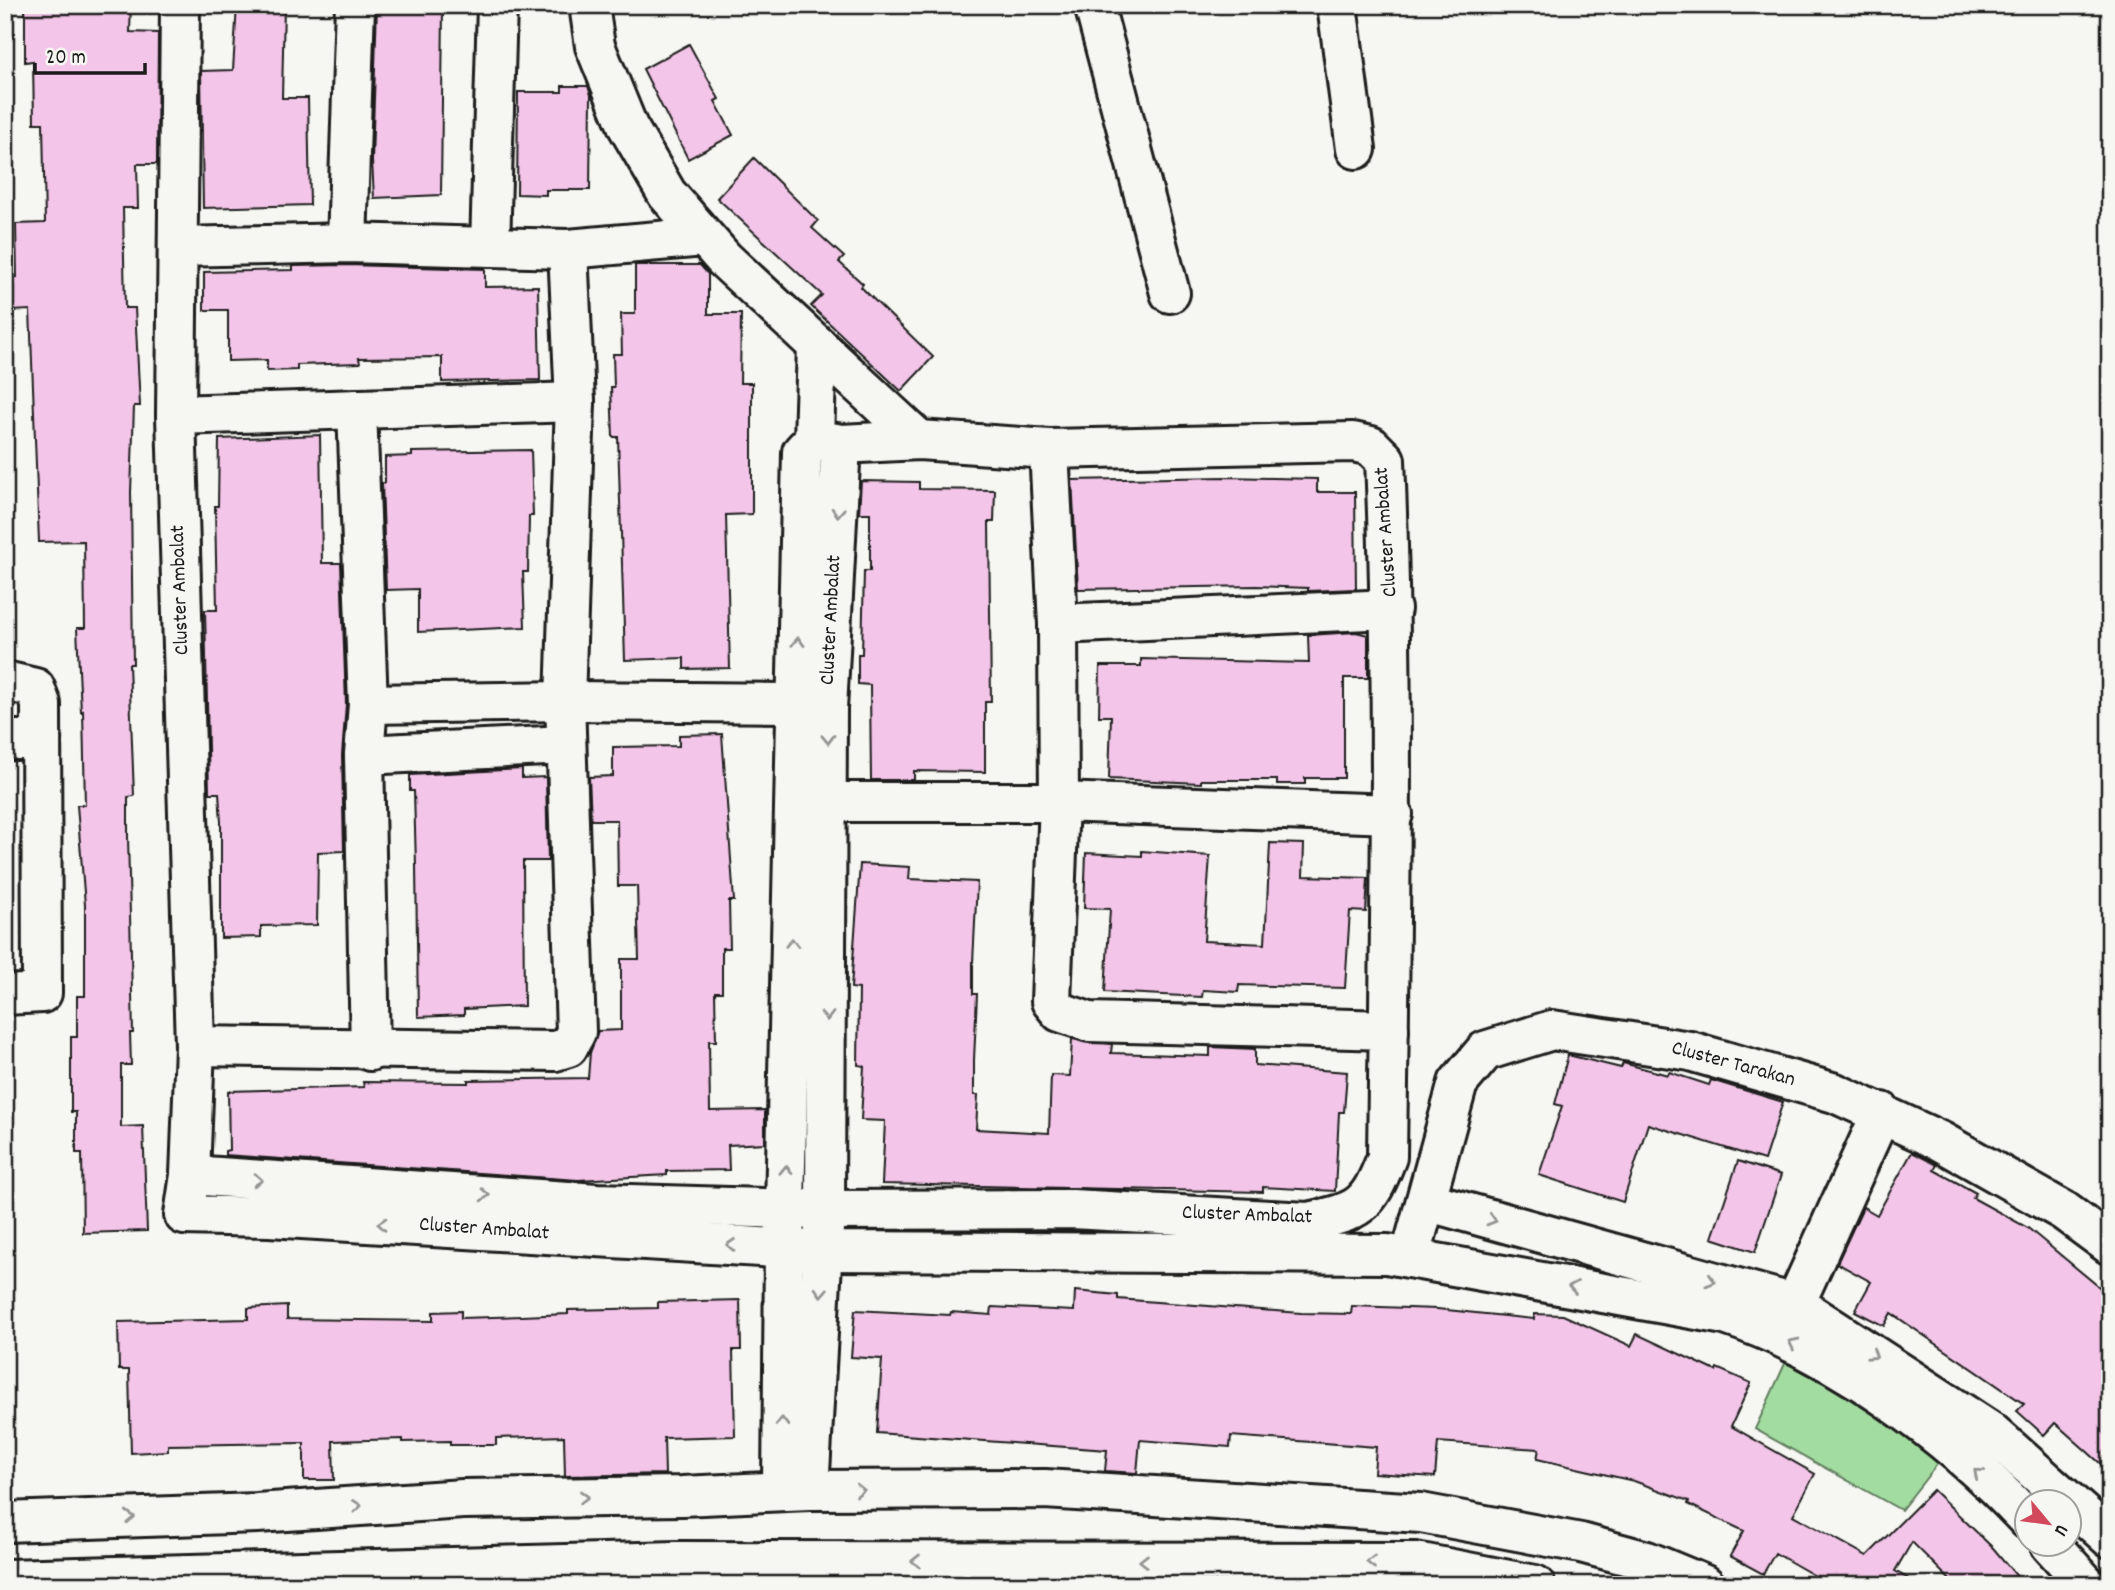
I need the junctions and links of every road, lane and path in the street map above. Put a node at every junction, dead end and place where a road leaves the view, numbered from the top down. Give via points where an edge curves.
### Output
1 (180, 5) edge
2 (355, 5) edge
3 (497, 5) edge
4 (589, 5) edge
5 (1094, 5) edge
6 (1337, 5) edge
7 (1356, 149) dead end
8 (704, 237) junction
9 (347, 243) junction
10 (178, 247) junction
11 (490, 247) junction
12 (568, 249) junction
13 (1170, 293) dead end
14 (817, 345) junction
15 (575, 402) junction
16 (357, 409) junction
17 (176, 415) junction
18 (919, 440) junction
19 (827, 442) junction
20 (1049, 449) junction
21 (1391, 609) junction
22 (1058, 624) junction
23 (5, 681) edge
24 (565, 701) junction
25 (797, 703) junction
26 (368, 704) junction
27 (23, 740) edge
28 (566, 745) junction
29 (364, 755) junction
30 (812, 802) junction
31 (1059, 802) junction
32 (1393, 814) junction
33 (5, 995) edge
34 (1389, 1030) junction
35 (195, 1046) junction
36 (370, 1051) junction
37 (1882, 1112) junction
38 (190, 1175) junction
39 (785, 1208) junction
40 (1424, 1209) junction
41 (825, 1210) junction
42 (2110, 1245) edge
43 (784, 1248) junction
44 (824, 1251) junction
45 (1410, 1258) junction
46 (1795, 1304) junction
47 (795, 1490) junction
48 (2014, 1507) edge
49 (1421, 1513) junction
50 (5, 1522) edge
51 (2110, 1538) edge
52 (2062, 1558) edge
53 (1416, 1562) junction
54 (676, 1573) edge
55 (5, 1579) edge
56 (1535, 1585) edge
57 (1706, 1585) edge
58 (2087, 1585) edge

1 - 10 street, Cluster Ambalat
2 - 9 street
3 - 11 street
4 - 8 street via 595,46 628,127 667,194
5 - 13 street
6 - 7 street
8 - 12 street
8 - 14 street
9 - 10 street
9 - 11 street
10 - 17 street, Cluster Ambalat
11 - 12 street
12 - 15 street
14 - 18 street
14 - 19 street
15 - 16 street
15 - 24 street
16 - 17 street
16 - 26 street
17 - 35 street, Cluster Ambalat
18 - 19 street, Cluster Ambalat
18 - 20 street, Cluster Ambalat
25 -> 19 street via 802,452
19 -> 30 street, Cluster Ambalat via 827,709
20 - 21 street, Cluster Ambalat via 1353,442 1371,446 1385,460
20 - 22 street
21 - 22 street
21 - 32 street, Cluster Ambalat
22 - 31 street
23 - 27 street via 35,688 41,704
24 - 25 street
24 - 26 street
24 - 28 street
25 - 30 street
26 - 29 street
27 - 33 street via 42,993
28 - 29 street
28 - 36 street via 576,1032 568,1046 555,1051
29 - 36 street
30 - 31 street
39 -> 30 street
30 -> 41 street, Cluster Ambalat
31 - 32 street
31 - 34 street via 1051,1001 1060,1012 1088,1022
32 - 34 street, Cluster Ambalat
34 - 41 street, Cluster Ambalat via 1387,1157 1374,1190 1360,1206 1336,1216 1308,1222 1072,1209
35 - 36 street
35 - 38 street, Cluster Ambalat
37 - 40 street, Cluster Tarakan via 1835,1093 1690,1051 1552,1030 1485,1051 1458,1083
37 - 42 street, Cluster Tarakan via 2064,1211
37 - 46 street
38 -> 39 street, Cluster Ambalat via 597,1203
43 -> 38 street, Cluster Ambalat via 184,1215
39 - 41 street, Cluster Ambalat
39 - 43 street
40 - 45 street, Cluster Tarakan
40 -> 46 street
41 - 44 street, Cluster Ambalat
43 - 44 street, Cluster Ambalat
47 -> 43 street
44 - 45 street, Cluster Ambalat via 1387,1254
44 -> 47 street, Cluster Ambalat
48 -> 45 street via 1917,1419 1804,1348 1760,1327 1725,1315
46 -> 51 street via 1991,1432
47 -> 49 street via 1045,1489
50 -> 47 street via 257,1513 463,1499
49 - 53 street
49 - 57 street via 1581,1542 1647,1561
52 - 58 street
53 -> 54 street
53 - 56 street
54 - 55 street

